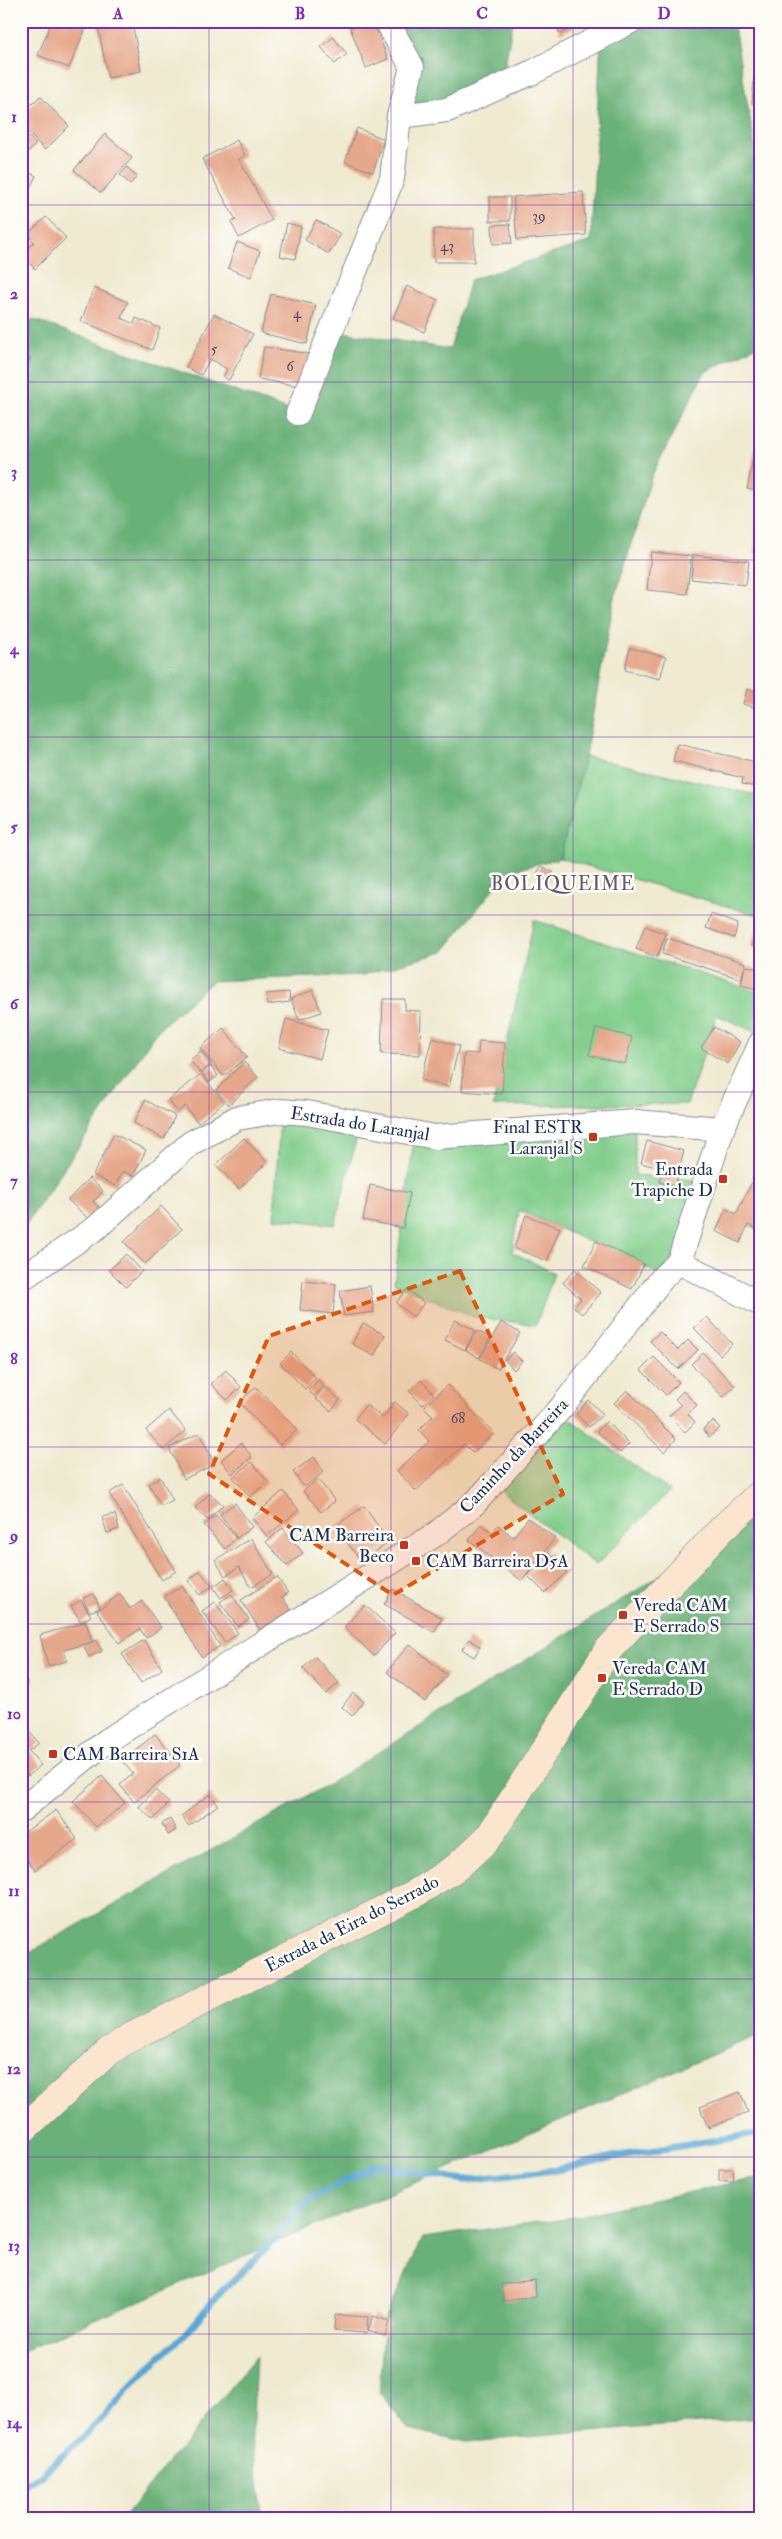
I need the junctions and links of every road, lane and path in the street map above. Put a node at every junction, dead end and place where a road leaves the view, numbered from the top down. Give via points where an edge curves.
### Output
1 (387, 21) edge
2 (631, 21) edge
3 (399, 116) junction
4 (298, 413) dead end
5 (761, 1043) edge
6 (722, 1129) junction
7 (679, 1262) junction
8 (21, 1279) edge
9 (761, 1304) edge
10 (761, 1493) edge
11 (21, 1810) edge
12 (21, 2131) edge

1 - 3 street via 412,67
2 - 3 street via 533,72 447,110
3 - 4 street via 392,179
5 - 6 street, Caminho da Barreira
6 - 7 street, Caminho da Barreira
6 - 8 street, Estrada do Laranjal via 635,1122 435,1136 280,1110 237,1118 191,1143 96,1228
7 - 9 street
7 - 11 street, Caminho da Barreira via 664,1276 561,1408 475,1503 436,1534 108,1740
10 - 12 main road, Estrada da Eira do Serrado via 722,1529 610,1649 489,1837 457,1867 416,1893 129,2038 108,2052

